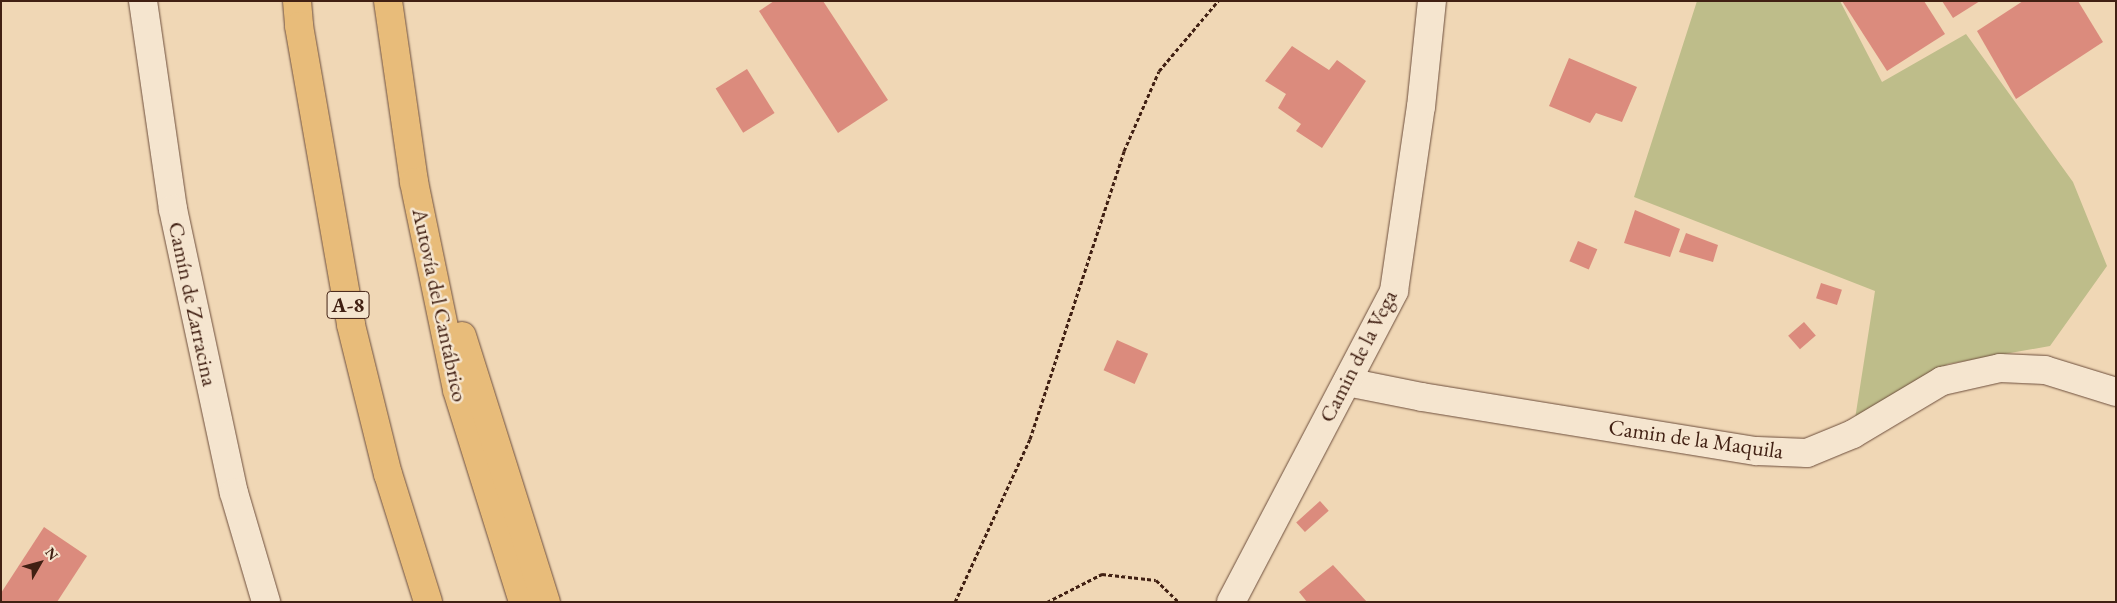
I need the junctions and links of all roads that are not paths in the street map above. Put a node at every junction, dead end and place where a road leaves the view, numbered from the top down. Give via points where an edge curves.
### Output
1 (142, 1) edge
2 (297, 1) edge
3 (388, 1) edge
4 (1432, 1) edge
5 (414, 182) junction
6 (1347, 382) junction
7 (2116, 392) edge
8 (266, 602) edge
9 (428, 602) edge
10 (522, 602) edge
11 (546, 602) edge
12 (1231, 602) edge

1 - 8 street, Camín de Zarracina via 173,209 234,493
2 - 9 highway, A-8 via 351,325 388,474
3 - 5 highway, Autovía del Cantábrico
4 - 6 street, Camin de la Vega via 1421,107 1394,291
5 - 10 highway, Autovía del Cantábrico via 458,390
5 - 11 highway
6 - 7 street, Camin de la Maquila via 1748,450 1806,453 1853,434 1942,381 2000,368 2045,370
6 - 12 street, Camin de la Vega

